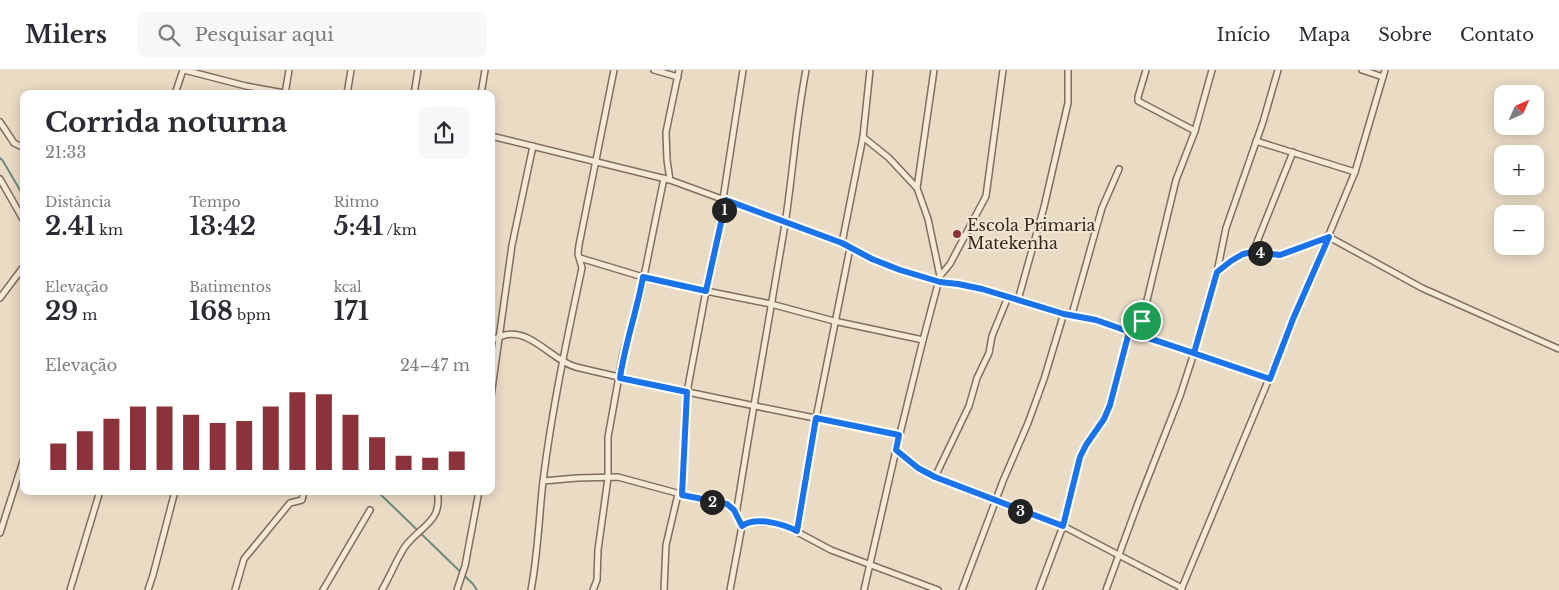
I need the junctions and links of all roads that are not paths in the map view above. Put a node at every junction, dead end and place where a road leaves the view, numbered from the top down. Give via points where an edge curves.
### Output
1 (184, 70) edge
2 (288, 70) edge
3 (351, 70) edge
4 (418, 70) edge
5 (485, 70) edge
6 (614, 70) edge
7 (654, 70) edge
8 (679, 70) edge
9 (743, 70) edge
10 (806, 70) edge
11 (870, 70) edge
12 (934, 70) edge
13 (1002, 70) edge
14 (1068, 70) edge
15 (1146, 70) edge
16 (1212, 70) edge
17 (1278, 70) edge
18 (1362, 70) edge
19 (1385, 70) edge
20 (678, 77) junction
21 (1383, 77) junction
22 (176, 90) edge
23 (269, 90) edge
24 (286, 90) edge
25 (348, 90) edge
26 (415, 90) edge
27 (482, 90) edge
28 (0, 122) edge
29 (1195, 131) junction
30 (495, 137) edge
31 (864, 137) junction
32 (1256, 141) junction
33 (20, 146) edge
34 (533, 146) junction
35 (1293, 152) junction
36 (596, 161) junction
37 (1119, 169) dead end
38 (1355, 172) junction
39 (664, 178) junction
40 (0, 179) edge
41 (670, 180) junction
42 (917, 188) junction
43 (2, 191) edge
44 (725, 200) junction
45 (20, 216) edge
46 (785, 221) junction
47 (1329, 237) junction
48 (842, 243) junction
49 (850, 248) junction
50 (1253, 252) junction
51 (580, 258) junction
52 (20, 271) edge
53 (1217, 272) junction
54 (643, 277) junction
55 (940, 279) junction
56 (706, 291) junction
57 (1008, 297) junction
58 (0, 298) edge
59 (1018, 300) junction
60 (771, 304) junction
61 (1064, 314) junction
62 (1072, 314) junction
63 (834, 321) junction
64 (1142, 321) junction
65 (1131, 333) junction
66 (499, 338) junction
67 (1149, 338) junction
68 (495, 339) edge
69 (923, 340) junction
70 (1559, 349) edge
71 (1194, 353) junction
72 (562, 362) junction
73 (495, 367) edge
74 (620, 378) junction
75 (1270, 379) junction
76 (687, 392) junction
77 (753, 405) junction
78 (816, 418) junction
79 (899, 435) junction
80 (896, 450) junction
81 (20, 470) edge
82 (935, 477) junction
83 (608, 478) junction
84 (543, 481) junction
85 (680, 494) junction
86 (99, 495) edge
87 (174, 495) edge
88 (303, 495) edge
89 (438, 495) edge
90 (478, 495) edge
91 (996, 502) junction
92 (370, 510) dead end
93 (736, 515) junction
94 (742, 526) junction
95 (1063, 526) junction
96 (797, 531) junction
97 (0, 533) edge
98 (1119, 555) junction
99 (870, 565) junction
100 (1181, 589) edge
101 (70, 590) edge
102 (148, 590) edge
103 (235, 590) edge
104 (323, 590) edge
105 (382, 590) edge
106 (457, 590) edge
107 (531, 590) edge
108 (593, 590) edge
109 (664, 590) edge
110 (730, 590) edge
111 (864, 590) edge
112 (938, 590) edge
113 (962, 590) edge
114 (1039, 590) edge
115 (1106, 590) edge

1 - 22 street
1 - 23 street
2 - 24 street
3 - 25 street
4 - 26 street
5 - 27 street
6 - 36 street
7 - 20 street
8 - 20 street
9 - 44 street
10 - 46 street
11 - 31 street
12 - 42 street
13 - 55 street via 986,196
14 - 59 street via 1068,103
15 - 29 street via 1138,101
16 - 29 street
17 - 32 street
18 - 21 street
19 - 21 street
20 - 41 street via 666,132
21 - 38 street
28 - 33 street via 14,143
29 - 64 street via 1176,180
30 - 34 street
31 - 42 street
31 - 48 street
32 - 35 street
32 - 53 street via 1226,228
34 - 36 street
34 - 66 street via 512,245
35 - 38 street
35 - 50 street
36 - 39 street
36 - 51 street via 579,244
37 - 62 street via 1102,208
38 - 47 street
39 - 41 street
39 - 54 street
40 - 43 street
41 - 44 street
42 - 55 street via 928,219
43 - 45 street
44 - 46 street
44 - 56 street
46 - 48 street
46 - 60 street
47 - 50 street via 1280,255
47 - 70 street via 1422,288
47 - 75 street
48 - 49 street
49 - 55 street via 900,270
49 - 63 street
50 - 53 street via 1243,254
51 - 54 street
51 - 72 street via 582,268
52 - 58 street
53 - 71 street
54 - 56 street
54 - 74 street
55 - 57 street
55 - 69 street
56 - 60 street
56 - 76 street
57 - 59 street
57 - 82 street via 969,406
59 - 61 street
60 - 63 street
60 - 77 street
61 - 62 street
61 - 91 street via 1041,388
62 - 65 street
63 - 69 street
63 - 78 street
64 - 65 street
64 - 67 street
65 - 67 street
65 - 95 street via 1110,405 1080,457
66 - 68 street
66 - 72 street via 516,334 531,340
66 - 73 street
67 - 71 street
69 - 79 street
71 - 75 street
71 - 98 street
72 - 74 street
72 - 84 street
74 - 76 street
74 - 83 street via 608,437
75 - 100 street
76 - 77 street
76 - 85 street
77 - 78 street
77 - 93 street
78 - 79 street
78 - 96 street
79 - 80 street
80 - 82 street
80 - 99 street
81 - 97 street
82 - 91 street
83 - 84 street
83 - 85 street via 618,477
83 - 108 street via 598,550 598,580
84 - 107 street
85 - 93 street via 727,504
85 - 109 street via 666,545
86 - 101 street
87 - 102 street
88 - 103 street via 302,500 290,504 244,559
89 - 105 street via 439,504 431,522 404,548
90 - 106 street via 465,566
91 - 95 street
91 - 113 street
92 - 104 street
93 - 94 street
94 - 96 street via 753,522 776,523
94 - 110 street
95 - 98 street
95 - 114 street
96 - 99 street via 830,550
98 - 100 street
98 - 115 street
99 - 111 street
99 - 112 street

